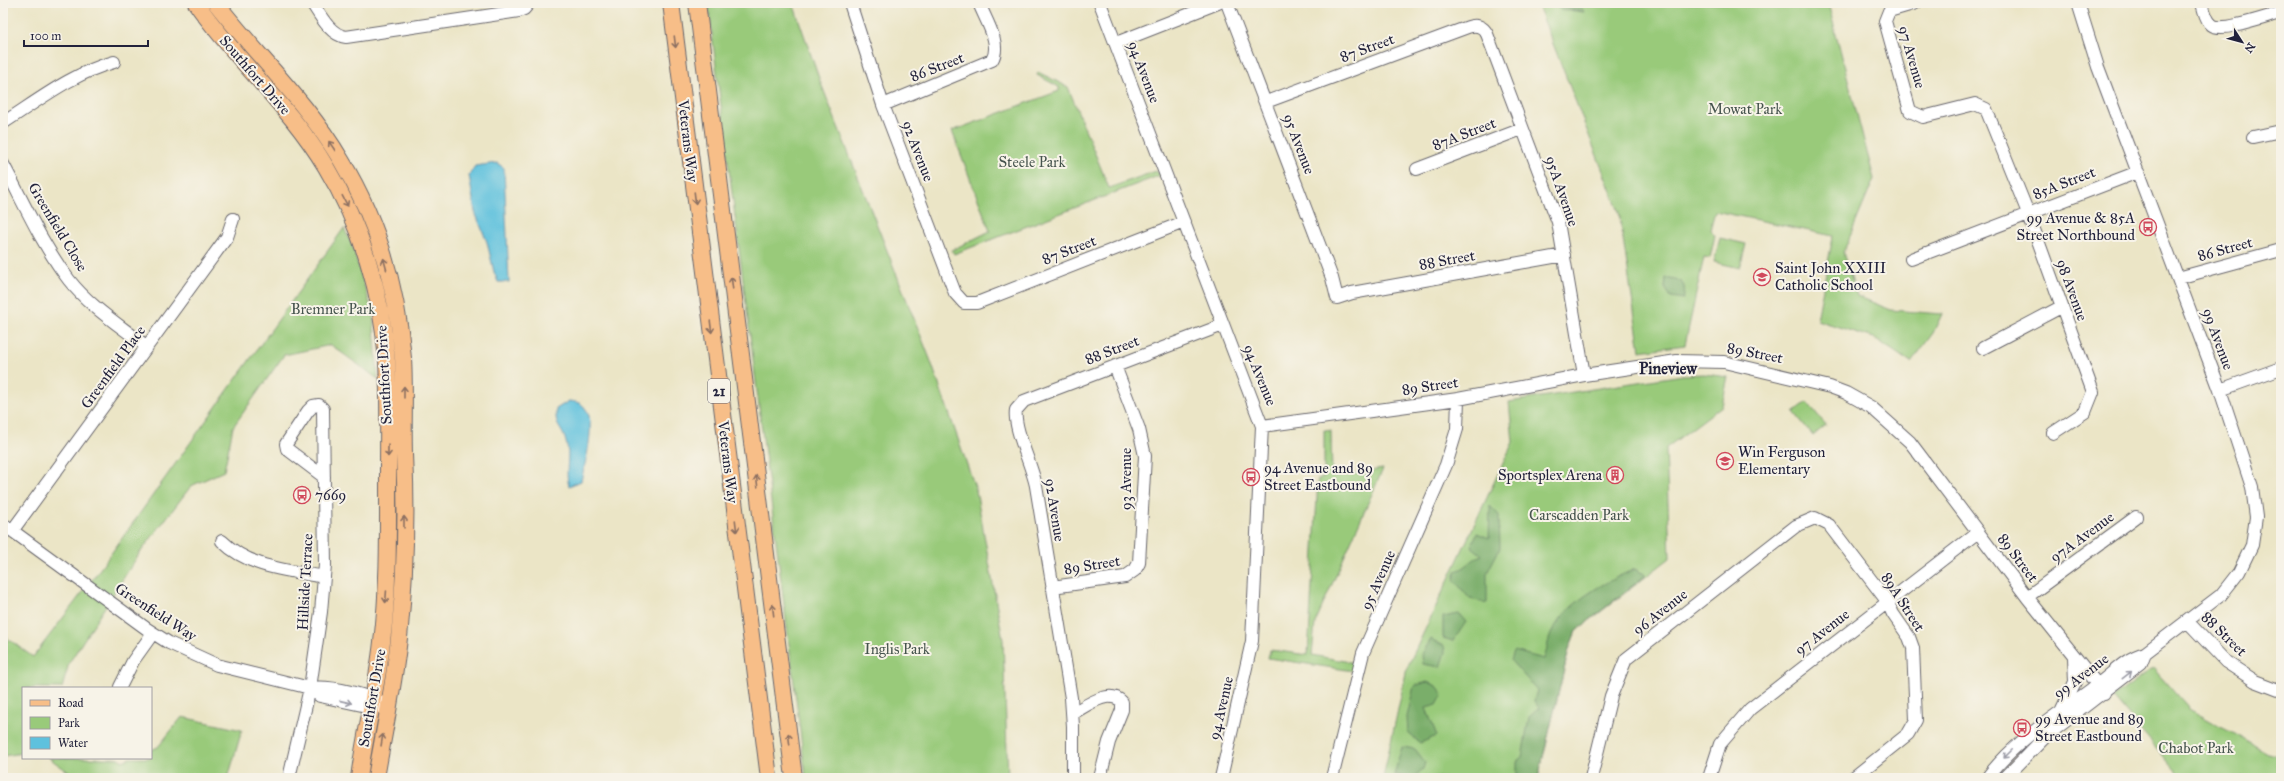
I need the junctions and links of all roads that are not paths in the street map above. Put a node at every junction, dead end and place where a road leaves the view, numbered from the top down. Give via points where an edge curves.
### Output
1 (196, 3) edge
2 (216, 3) edge
3 (312, 3) edge
4 (529, 3) edge
5 (671, 3) edge
6 (697, 3) edge
7 (850, 3) edge
8 (979, 3) edge
9 (1100, 3) edge
10 (1218, 3) edge
11 (1227, 3) edge
12 (1916, 3) edge
13 (2078, 3) edge
14 (2202, 3) edge
15 (2281, 13) edge
16 (1480, 26) joint
17 (1116, 43) junction
18 (114, 62) dead end
19 (1266, 102) junction
20 (883, 105) junction
21 (1986, 109) joint
22 (3, 123) edge
23 (1522, 129) junction
24 (2281, 131) edge
25 (2253, 137) dead end
26 (3, 164) edge
27 (1417, 169) dead end
28 (2138, 172) junction
29 (2028, 213) junction
30 (233, 219) dead end
31 (1184, 222) junction
32 (2281, 250) edge
33 (1564, 255) junction
34 (1911, 259) dead end
35 (2178, 278) junction
36 (1337, 298) joint
37 (966, 305) joint
38 (2061, 307) junction
39 (1223, 325) junction
40 (148, 347) junction
41 (1983, 348) dead end
42 (1115, 366) junction
43 (2281, 368) edge
44 (1584, 375) junction
45 (2220, 390) junction
46 (1458, 399) junction
47 (1016, 410) joint
48 (1262, 426) junction
49 (2054, 433) dead end
50 (324, 478) junction
51 (2136, 517) dead end
52 (1815, 518) joint
53 (8, 527) edge
54 (1978, 532) junction
55 (222, 541) dead end
56 (1135, 570) joint
57 (324, 577) junction
58 (1052, 587) junction
59 (2027, 597) junction
60 (1887, 601) junction
61 (2187, 621) junction
62 (153, 633) junction
63 (2074, 657) junction
64 (120, 687) dead end
65 (310, 688) junction
66 (2101, 689) junction
67 (2281, 691) edge
68 (372, 703) junction
69 (388, 706) junction
70 (2060, 712) junction
71 (1073, 713) junction
72 (289, 778) edge
73 (359, 778) edge
74 (376, 778) edge
75 (769, 778) edge
76 (794, 778) edge
77 (1073, 778) edge
78 (1100, 778) edge
79 (1221, 778) edge
80 (1332, 778) edge
81 (1591, 778) edge
82 (1709, 778) edge
83 (1853, 778) edge
84 (1987, 778) edge
85 (2005, 778) edge

1 -> 68 main road, Southfort Drive via 210,24 296,121 314,146 351,213 375,287 385,344 388,388 388,558 382,642
69 -> 2 main road, Southfort Drive via 399,639 404,561 404,386 399,323 391,287 370,216 341,160 313,118
3 - 4 street via 331,30 346,37 519,11
5 -> 75 main road, Veterans Way / 21
76 -> 6 main road, Veterans Way / 21
7 - 20 street, 92 Avenue
8 - 20 street, 86 Street via 993,38 995,51 992,60
9 - 17 street, 94 Avenue
10 - 17 street
11 - 19 street, 95 Avenue
12 - 21 street, 97 Avenue via 1889,11 1885,21 1910,111 1923,117 1975,104
13 - 28 street, 99 Avenue via 2098,66
14 - 15 street via 2213,26 2225,28
16 - 19 street, 87 Street via 1468,27
16 - 23 street, 95A Avenue via 1487,34
17 - 31 street, 94 Avenue
18 - 22 street via 76,76
19 - 36 street, 95 Avenue via 1332,278
20 - 37 street, 92 Avenue via 955,293
21 - 29 street, 98 Avenue
23 - 27 street, 87A Street
23 - 33 street, 95A Avenue via 1558,222
24 - 25 street
26 - 40 street, Greenfield Close via 41,236 69,280 89,301
28 - 29 street, 85A Street
28 - 35 street, 99 Avenue
29 - 34 street, 85A Street
29 - 38 street, 98 Avenue
30 - 40 street, Greenfield Place via 227,237
31 - 37 street, 87 Street
31 - 39 street, 94 Avenue
32 - 35 street, 86 Street
33 - 36 street, 88 Street
33 - 44 street, 95A Avenue
35 - 45 street, 99 Avenue
38 - 41 street
38 - 49 street, 98 Avenue via 2093,392 2085,412
39 - 42 street, 88 Street
39 - 48 street, 94 Avenue
40 - 53 street, Greenfield Place
42 - 47 street, 88 Street via 1024,402
42 - 56 street, 93 Avenue via 1139,429 1145,456 1140,559
43 - 45 street
44 - 46 street, 89 Street
44 - 54 street, 89 Street via 1677,361 1713,361 1786,375 1846,393 1879,412 1903,434
45 - 61 street, 99 Avenue via 2252,487 2256,517 2252,545 2239,572 2221,595
46 - 48 street, 89 Street
46 - 80 street, 95 Avenue via 1457,429 1446,465 1363,653
47 - 58 street, 92 Avenue via 1016,424 1034,476
48 - 79 street, 94 Avenue via 1252,642
50 - 50 street, Hillside Terrace via 287,450 286,444 313,406 324,409
50 - 57 street, Hillside Terrace
51 - 59 street, 97A Avenue
52 - 60 street, 89A Street via 1829,525
52 - 81 street, 96 Avenue via 1796,526 1626,659 1611,696
53 - 62 street, Greenfield Way
54 - 59 street, 89 Street
54 - 60 street, 97 Avenue
55 - 57 street via 241,557 254,562
56 - 58 street, 89 Street via 1125,577
57 - 65 street, Hillside Terrace via 318,645
58 - 71 street, 92 Avenue
59 - 63 street, 89 Street
60 - 82 street, 97 Avenue via 1750,708 1720,744
60 - 83 street, 89A Street via 1913,648 1917,710 1915,724 1904,738
61 - 66 street, 99 Avenue via 2145,653 2142,663
61 - 67 street, 88 Street via 2226,662 2255,682
62 - 64 street via 134,660
62 - 65 street, Greenfield Way via 192,655 217,665
63 - 66 street, 89 Street
63 - 70 street via 2075,682
65 - 68 street, Greenfield Way via 322,686
65 - 72 street, Hillside Terrace
66 - 70 street, 99 Avenue
66 - 85 street, 99 Avenue via 2045,737
68 - 69 street, Greenfield Way
68 - 73 main road, Southfort Drive
74 -> 69 main road, Southfort Drive
70 -> 84 street, 99 Avenue via 2023,740
71 - 77 street, 92 Avenue
71 - 78 street via 1107,696 1116,697 1122,702 1122,710 1109,742

